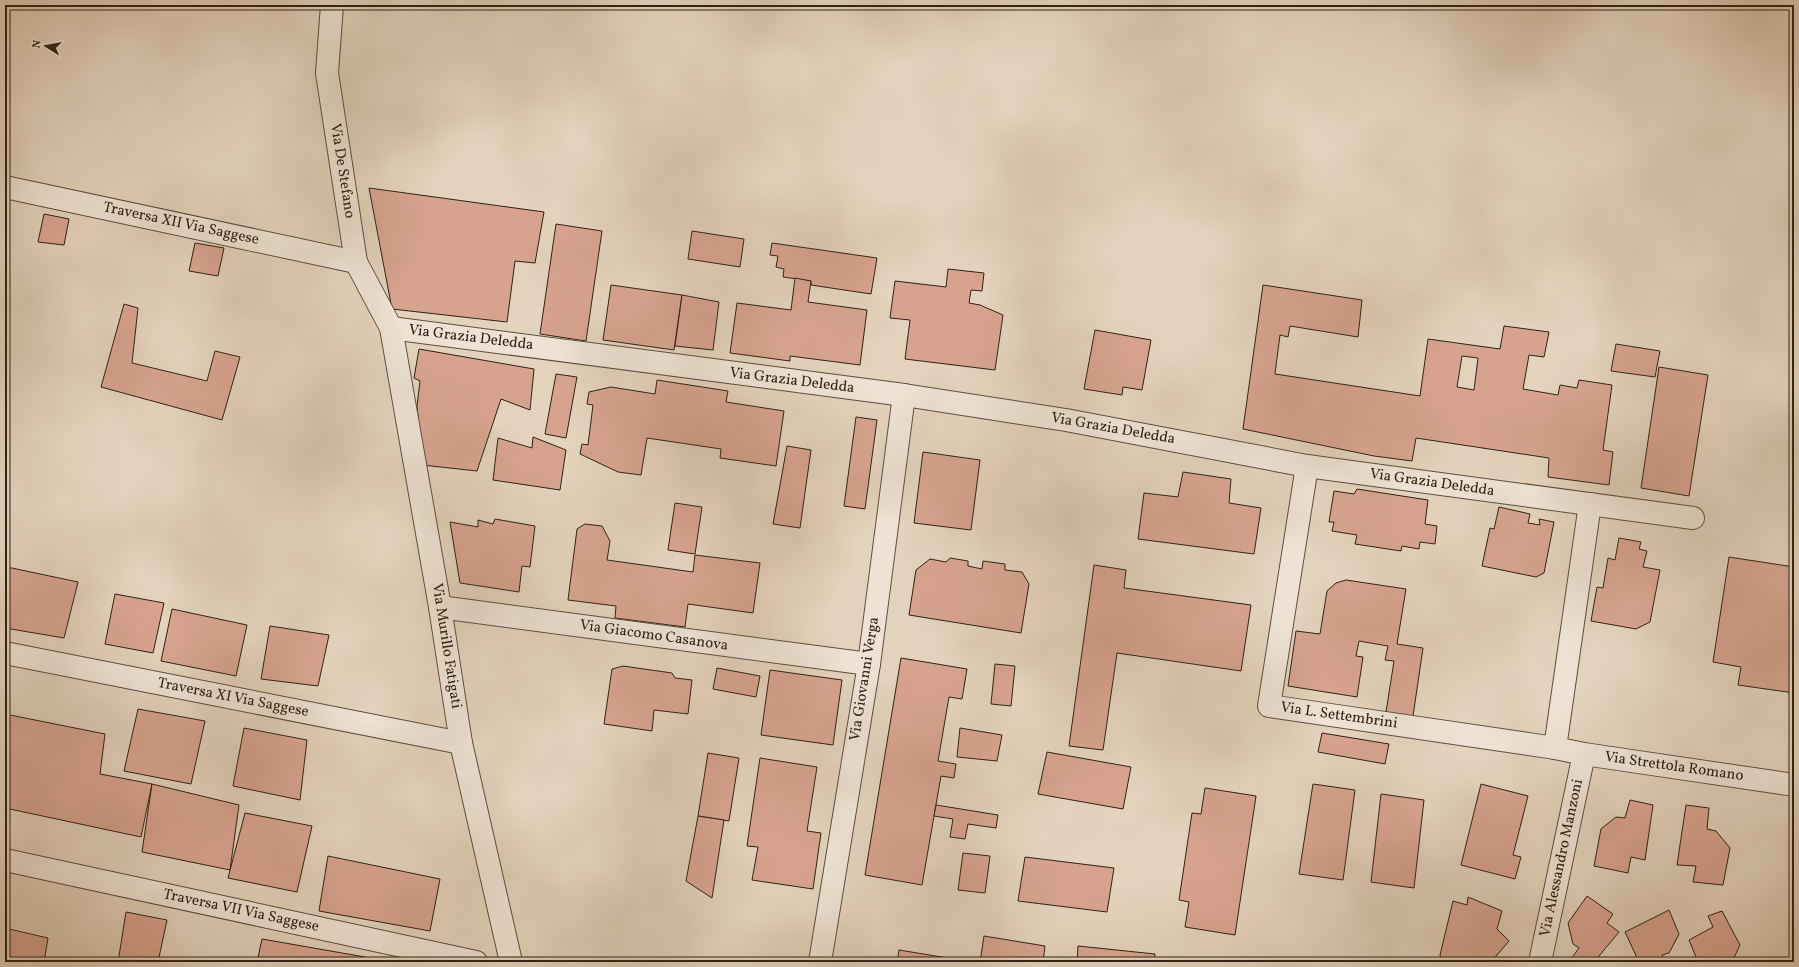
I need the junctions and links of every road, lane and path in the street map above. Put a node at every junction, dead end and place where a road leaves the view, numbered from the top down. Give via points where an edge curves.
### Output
1 (332, 5) edge
2 (5, 187) edge
3 (356, 262) junction
4 (391, 328) junction
5 (904, 395) junction
6 (1307, 466) junction
7 (1590, 504) junction
8 (1693, 518) dead end
9 (440, 607) junction
10 (5, 653) edge
11 (869, 664) junction
12 (461, 743) junction
13 (1555, 748) junction
14 (1584, 754) junction
15 (1794, 785) edge
16 (5, 860) edge
17 (476, 962) edge
18 (511, 962) edge
19 (820, 962) edge
20 (1540, 962) edge

1 - 3 street, Via De Stefano via 327,73
2 - 3 street, Traversa XII Via Saggese
3 - 4 street, Via De Stefano
4 - 5 street, Via Grazia Deledda
4 - 9 street, Via Murillo Fatigati
5 - 6 street, Via Grazia Deledda via 1066,420
5 - 11 street, Via Giovanni Verga
6 - 7 street, Via Grazia Deledda
6 - 13 street, Via L. Settembrini via 1269,706
7 - 8 street, Via Grazia Deledda
7 - 13 street
9 - 11 street, Via Giacomo Casanova
9 - 12 street, Via Murillo Fatigati
10 - 12 street, Traversa XI Via Saggese
11 - 19 street, Via Giovanni Verga
12 - 18 street, Via Murillo Fatigati
13 - 14 street, Via Strettola Romano
14 - 15 street, Via Strettola Romano
14 - 20 street, Via Alessandro Manzoni
16 - 17 street, Traversa VII Via Saggese

